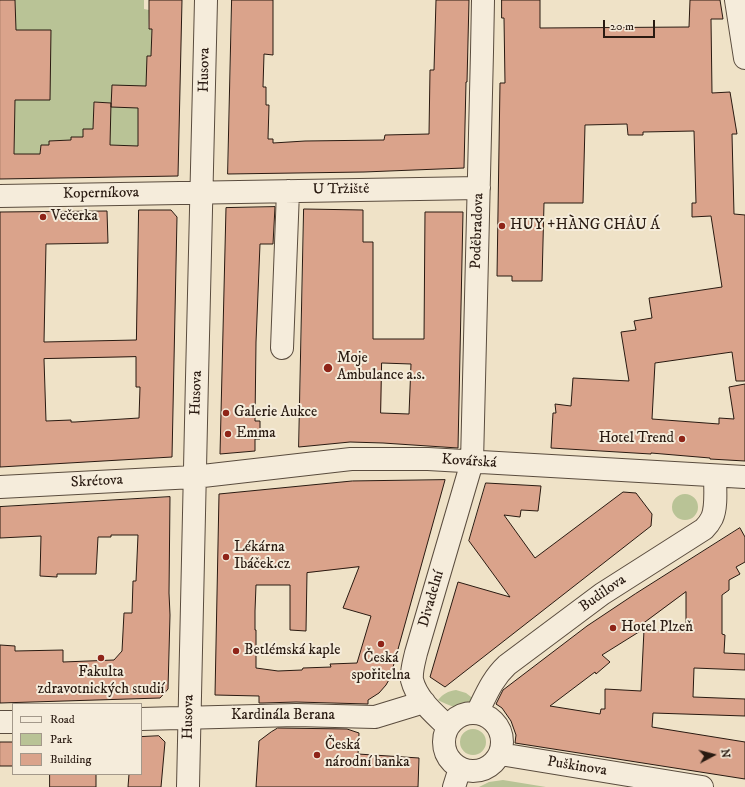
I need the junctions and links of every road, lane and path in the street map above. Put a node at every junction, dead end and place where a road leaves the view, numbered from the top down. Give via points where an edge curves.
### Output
1 (206, 0) edge
2 (483, 0) edge
3 (736, 0) edge
4 (745, 58) edge
5 (479, 188) junction
6 (288, 191) junction
7 (202, 193) junction
8 (0, 196) edge
9 (282, 348) dead end
10 (472, 462) junction
11 (715, 476) junction
12 (745, 477) edge
13 (194, 478) junction
14 (0, 487) edge
15 (424, 702) junction
16 (477, 713) junction
17 (189, 718) junction
18 (142, 719) edge
19 (0, 722) edge
20 (12, 722) edge
21 (448, 727) junction
22 (500, 754) junction
23 (457, 777) edge
24 (188, 787) edge
25 (702, 787) edge

1 - 7 street, Husova
2 - 5 street, Poděbradova
3 - 4 street
5 - 6 street, U Tržiště
5 - 10 street, Poděbradova
6 - 7 street, U Tržiště
6 - 9 street
7 - 8 street, Koperníkova
7 - 13 street, Husova
10 - 11 street, Kovářská
10 - 13 street, Kovářská via 351,459
10 - 15 street, Divadelní via 412,668 412,681
11 - 12 street, Kovářská
11 - 16 street, Budilova via 713,517 704,529 602,594 507,665 496,677
13 - 14 street, Skrétova
13 - 17 street, Husova
15 - 17 street, Kardinála Berana via 376,717 296,715
15 - 21 street, Divadelní
16 - 21 street via 463,715
16 - 22 street via 491,718 500,730 503,740
17 - 18 street, Kardinála Berana
17 - 24 street, Husova
19 - 20 street
21 - 23 street via 445,747
22 - 23 street via 494,763 485,769 464,770
22 - 25 street, Puškinova

